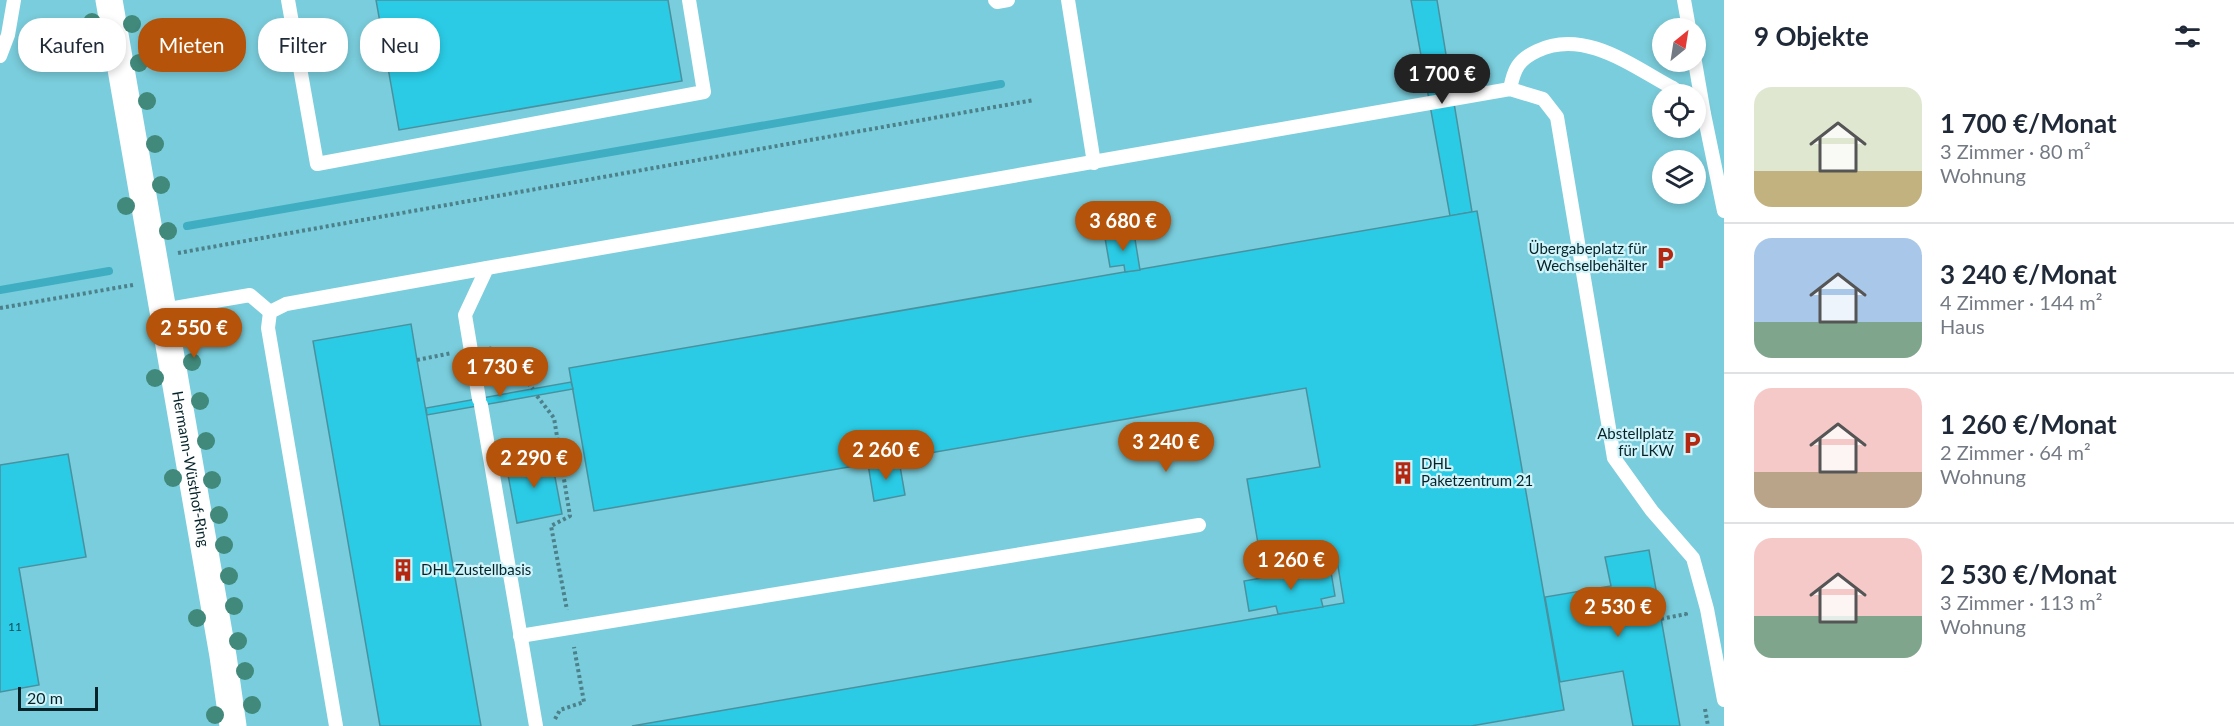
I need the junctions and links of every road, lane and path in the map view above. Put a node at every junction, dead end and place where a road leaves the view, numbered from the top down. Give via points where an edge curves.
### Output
1 (14, 0) edge
2 (109, 0) edge
3 (288, 0) edge
4 (689, 0) edge
5 (995, 0) edge
6 (1008, 0) edge
7 (1068, 0) edge
8 (1684, 0) edge
9 (1687, 18) edge
10 (0, 56) edge
11 (1665, 84) edge
12 (1510, 89) junction
13 (1034, 100) dead end
14 (1706, 135) edge
15 (1094, 163) junction
16 (1724, 211) edge
17 (180, 253) dead end
18 (487, 268) junction
19 (125, 286) dead end
20 (0, 308) edge
21 (163, 310) junction
22 (270, 312) junction
23 (537, 396) dead end
24 (1199, 525) dead end
25 (551, 526) dead end
26 (1661, 619) dead end
27 (1688, 625) dead end
28 (520, 636) junction
29 (1724, 700) edge
30 (1704, 704) dead end
31 (233, 726) edge
32 (336, 726) edge
33 (536, 726) edge
34 (1708, 726) edge

1 - 10 lane
2 - 21 street, Hermann-Wüsthof-Ring
3 - 4 lane via 317,164 704,92
5 - 6 lane
7 - 15 lane
8 - 9 lane
11 - 12 lane via 1597,48 1574,42 1550,45 1527,56 1514,69
12 - 15 lane
12 - 29 lane via 1543,99 1557,117 1614,458 1652,512 1693,558
13 - 17 path
14 - 16 lane
15 - 18 lane
18 - 22 lane via 286,304
18 - 28 lane via 465,315
19 - 20 path
21 - 22 lane via 250,295
21 - 31 street, Hermann-Wüsthof-Ring
22 - 32 lane via 268,328
23 - 25 path via 554,418 570,516
24 - 28 lane
26 - 27 path via 1686,614
28 - 33 lane
30 - 34 path

